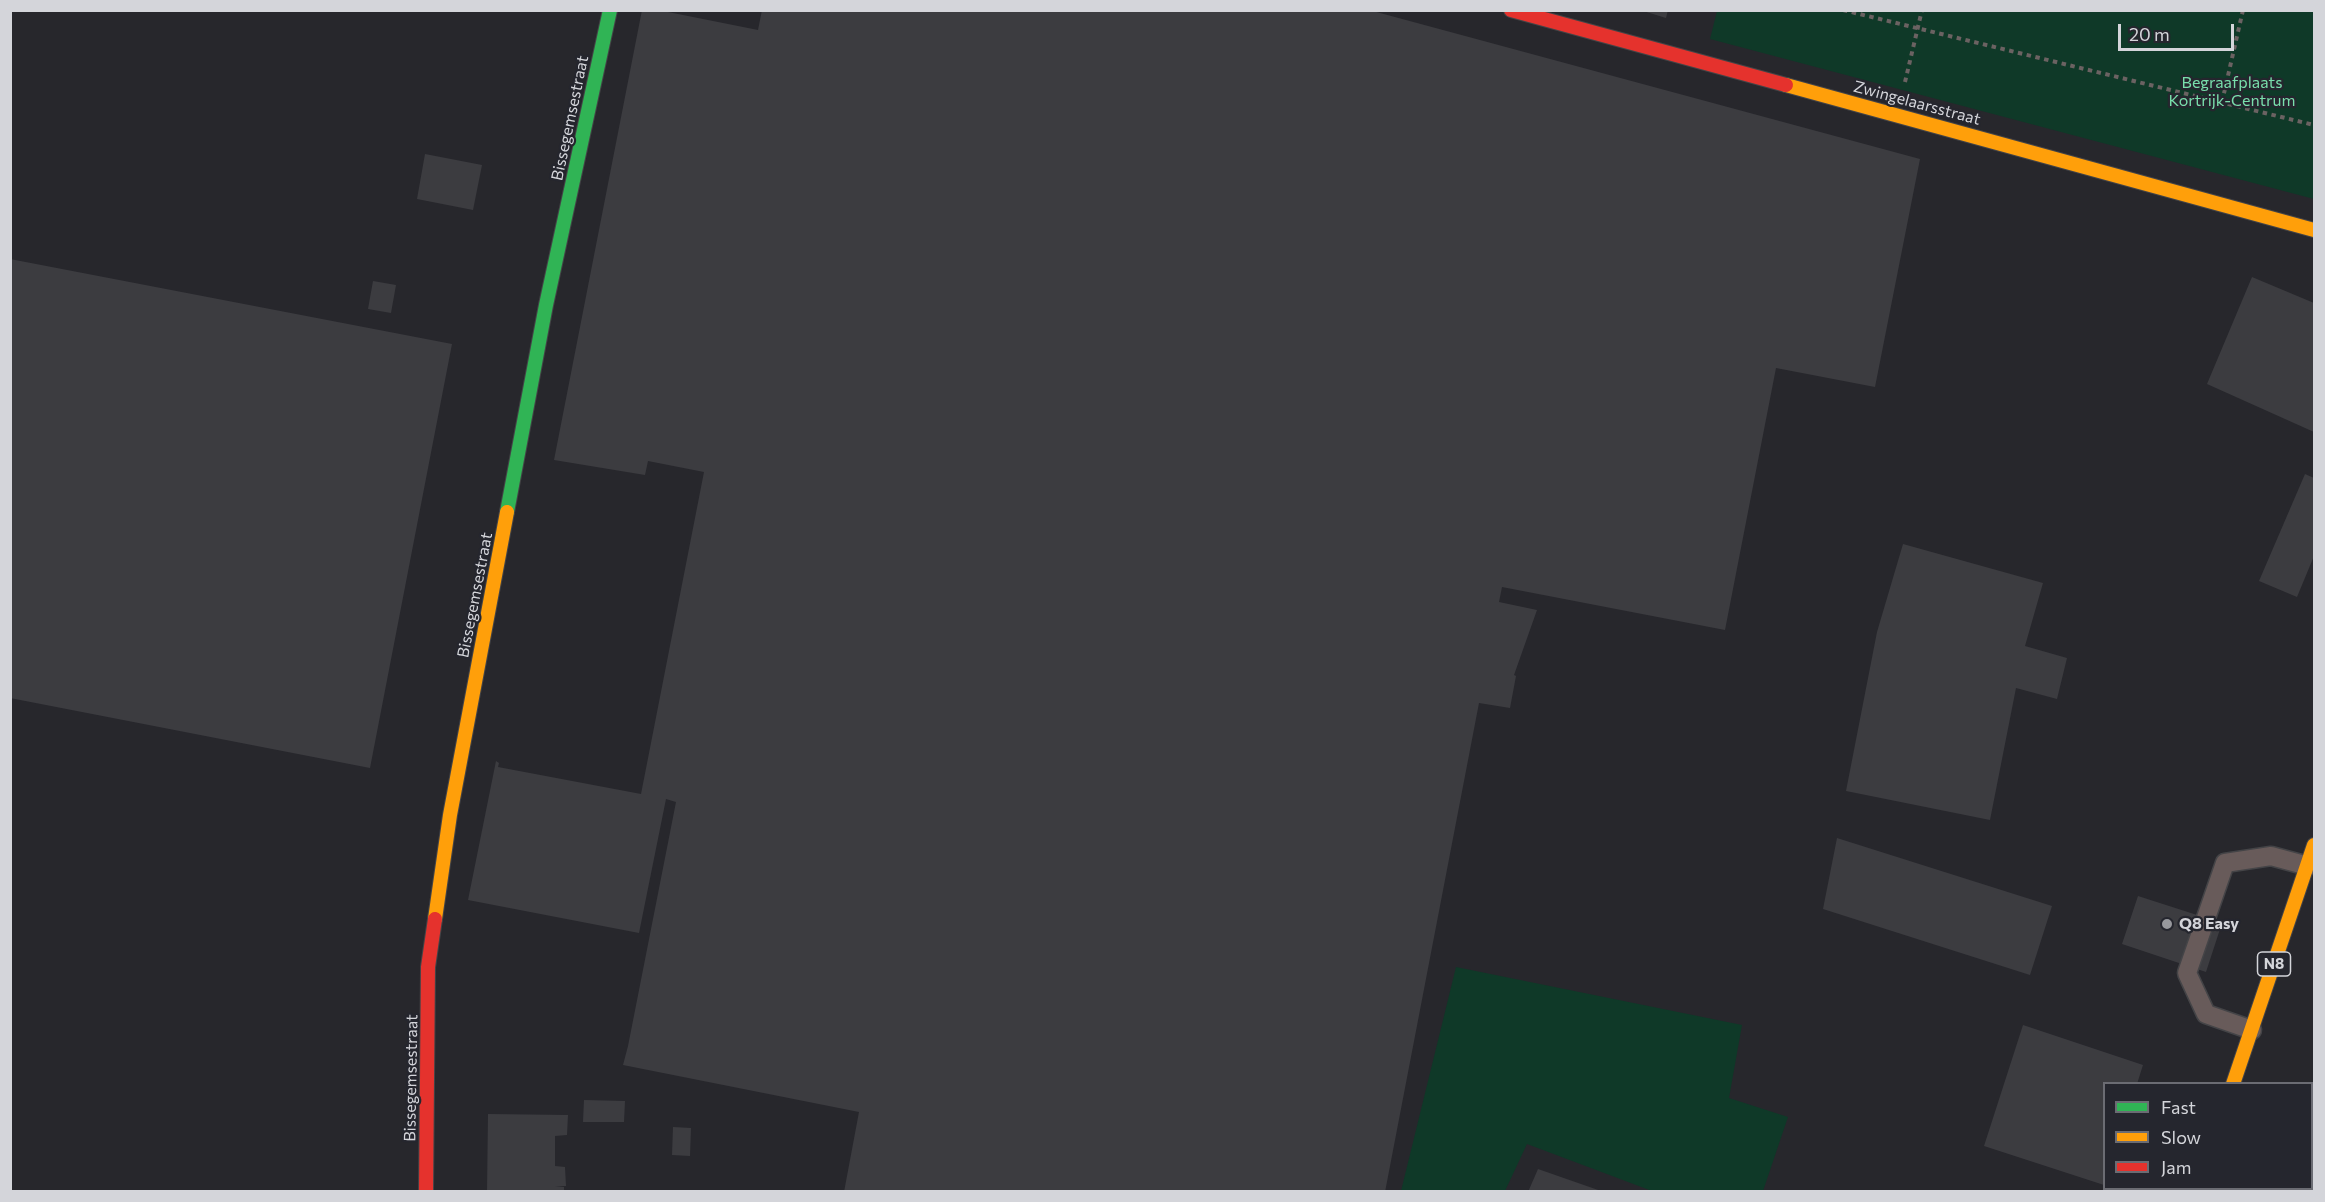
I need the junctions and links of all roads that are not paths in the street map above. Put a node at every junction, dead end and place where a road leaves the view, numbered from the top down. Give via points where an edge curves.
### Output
1 (610, 10) edge
2 (1511, 10) edge
3 (2314, 230) edge
4 (2314, 845) edge
5 (2308, 867) junction
6 (2252, 1030) junction
7 (2234, 1082) edge
8 (426, 1191) edge

1 - 8 street, Bissegemsestraat via 546,305 450,815 428,967
2 - 3 street, Zwingelaarsstraat
4 - 5 street, N8
5 - 6 street, N8
5 - 6 lane via 2271,856 2225,863 2187,973 2206,1014
6 - 7 street, N8

